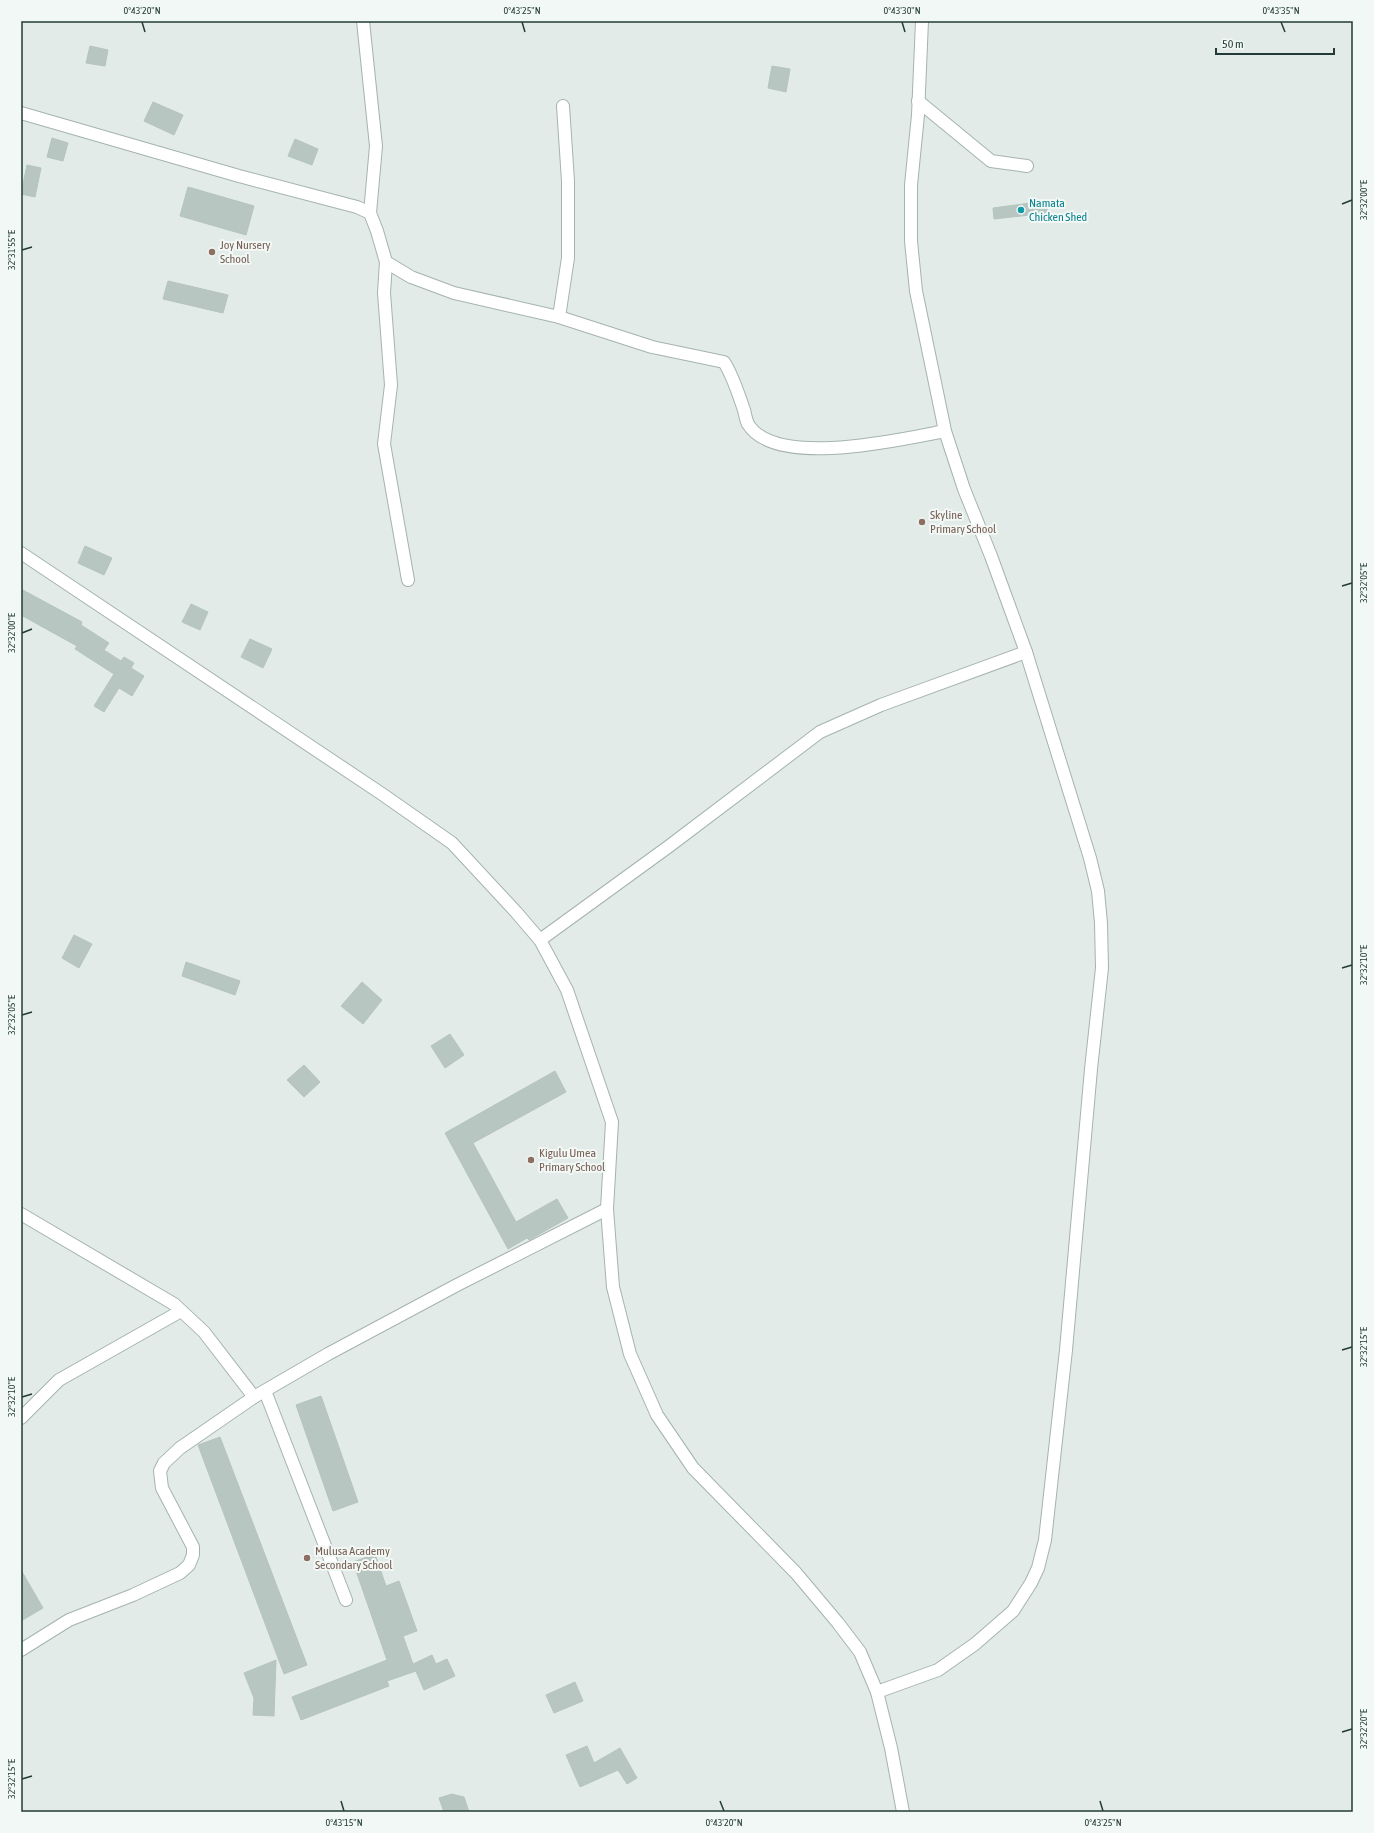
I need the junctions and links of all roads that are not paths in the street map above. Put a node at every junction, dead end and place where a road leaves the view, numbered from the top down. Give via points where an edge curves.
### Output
1 (363, 21) edge
2 (922, 21) edge
3 (918, 100) junction
4 (563, 106) dead end
5 (21, 114) edge
6 (1027, 166) dead end
7 (370, 213) junction
8 (386, 262) junction
9 (559, 318) junction
10 (945, 430) junction
11 (21, 552) edge
12 (408, 580) dead end
13 (1026, 652) junction
14 (540, 940) junction
15 (607, 1209) junction
16 (21, 1214) edge
17 (181, 1311) junction
18 (265, 1391) junction
19 (254, 1397) junction
20 (21, 1418) edge
21 (346, 1600) dead end
22 (21, 1650) edge
23 (877, 1692) junction
24 (903, 1812) edge

1 - 7 street via 376,146
2 - 3 street
3 - 6 street via 990,162
3 - 10 street via 911,185 911,240 916,291
4 - 9 street via 568,181 568,258
5 - 7 street via 239,176 323,197
7 - 8 street
8 - 9 street via 411,277 454,293
8 - 12 street via 384,293 391,385 384,444
9 - 10 street via 652,347 724,362 732,373 748,424 758,435 774,442 825,449 895,441
10 - 13 street via 964,489
11 - 14 street via 452,843
13 - 14 street via 881,705 820,732
13 - 23 street via 1098,891 1102,968 1066,1350 1045,1540 1033,1578 1013,1611 975,1644 938,1670
14 - 15 street via 567,990 612,1122
15 - 18 street via 450,1288
15 - 23 street via 613,1287 630,1354 657,1415 693,1468 796,1574 838,1623 860,1652
16 - 17 street via 174,1304
17 - 19 street via 204,1332
17 - 20 street via 59,1380
18 - 19 street
18 - 21 street
19 - 22 street via 180,1448 164,1463 160,1471 162,1488 193,1547 194,1555 189,1565 180,1573 133,1595 69,1620
23 - 24 street

